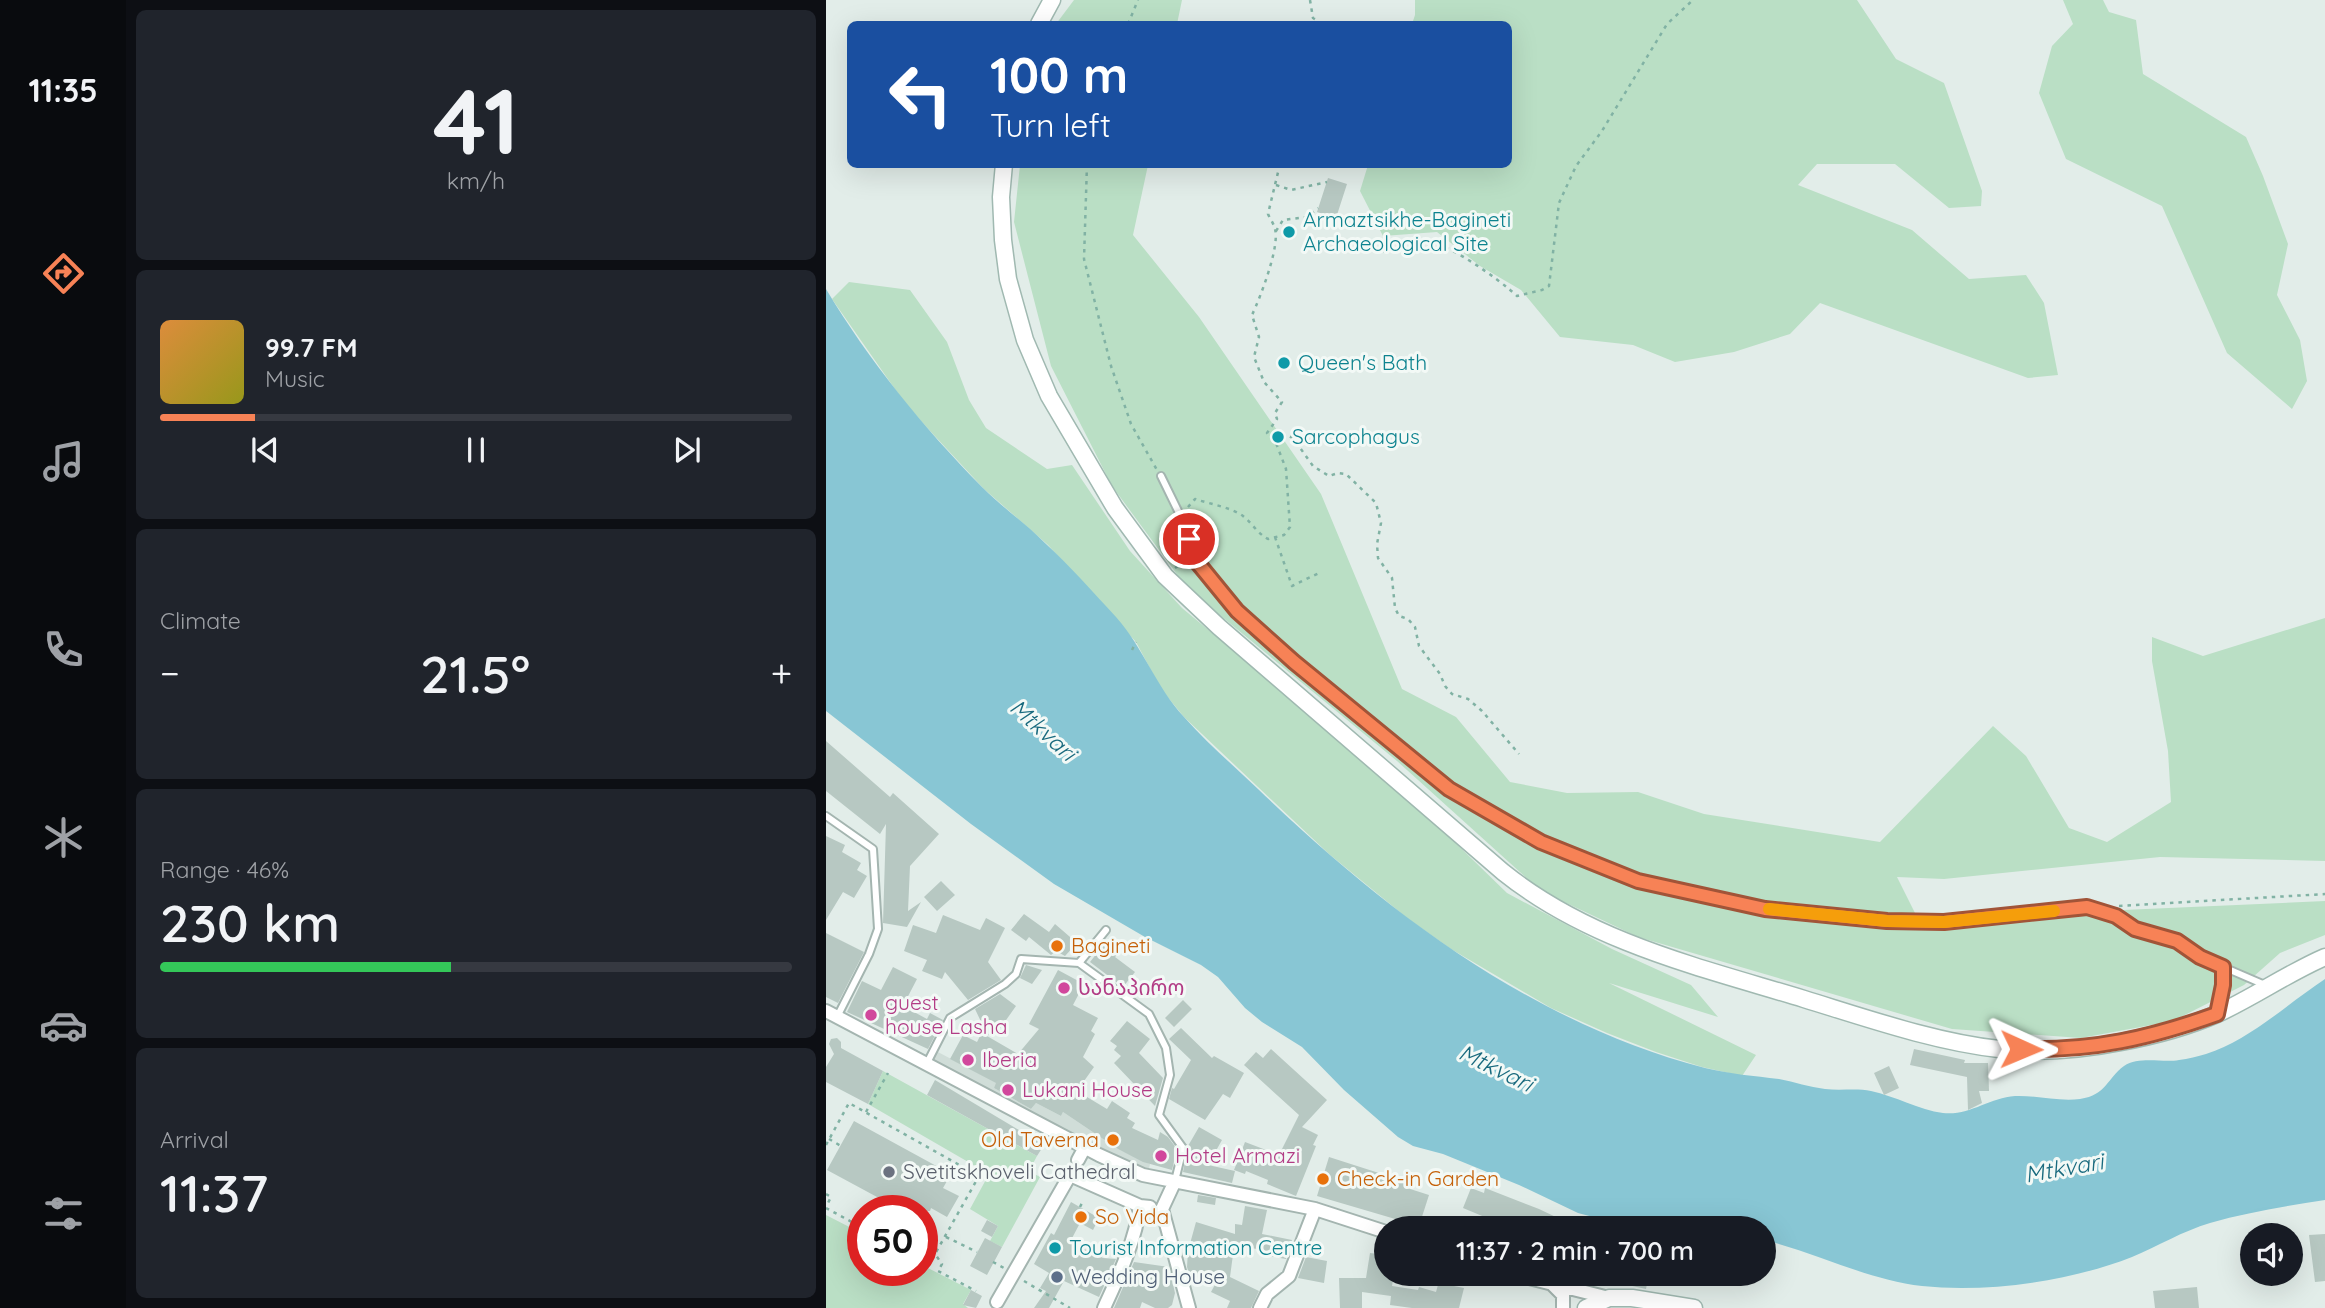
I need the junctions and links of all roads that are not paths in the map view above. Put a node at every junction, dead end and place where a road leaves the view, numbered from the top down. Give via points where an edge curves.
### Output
1 (1052, 0) edge
2 (1041, 21) edge
3 (1003, 168) edge
4 (1160, 477) road end
5 (826, 816) edge
6 (1106, 930) dead end
7 (2325, 957) edge
8 (1079, 963) junction
9 (2223, 967) junction
10 (2270, 987) junction
11 (2217, 1014) junction
12 (830, 1018) edge
13 (927, 1063) junction
14 (1085, 1147) junction
15 (1074, 1167) junction
16 (1175, 1181) junction
17 (1151, 1207) junction
18 (1315, 1209) junction
19 (1374, 1228) edge
20 (1554, 1286) edge
21 (1560, 1286) edge
22 (1609, 1298) junction
23 (997, 1302) dead end
24 (1104, 1308) edge
25 (1189, 1308) edge
26 (1260, 1308) edge
27 (1563, 1308) edge
28 (1586, 1308) edge
29 (1694, 1308) edge

1 - 2 main road
3 - 11 main road via 1003,240 1024,340 1049,396 1115,508 1165,576 1228,636 1530,893 1603,933 1656,954 1864,1017 1999,1049 2064,1050 2120,1042
4 - 9 lane via 1197,562 1237,611 1449,789 1541,842 1638,881 1765,909 1944,922 2087,907 2116,916 2135,929 2177,941
5 - 12 lane via 873,849 878,929 869,954
6 - 8 lane
7 - 10 main road
8 - 13 lane via 1021,959 1016,974 1005,984 950,1018
8 - 16 lane via 1149,1014 1166,1048 1170,1075 1160,1115 1182,1148
9 - 10 lane
9 - 11 lane
10 - 11 main road
12 - 13 street
13 - 14 street
14 - 15 street
14 - 16 street via 1143,1175
15 - 17 street via 1086,1182
15 - 23 street
16 - 17 street
16 - 18 street
17 - 24 street via 1138,1223
17 - 25 street
18 - 19 street
18 - 26 street via 1289,1276 1267,1294
20 - 27 street via 1563,1295
21 - 22 street
22 - 28 main road
22 - 29 main road

